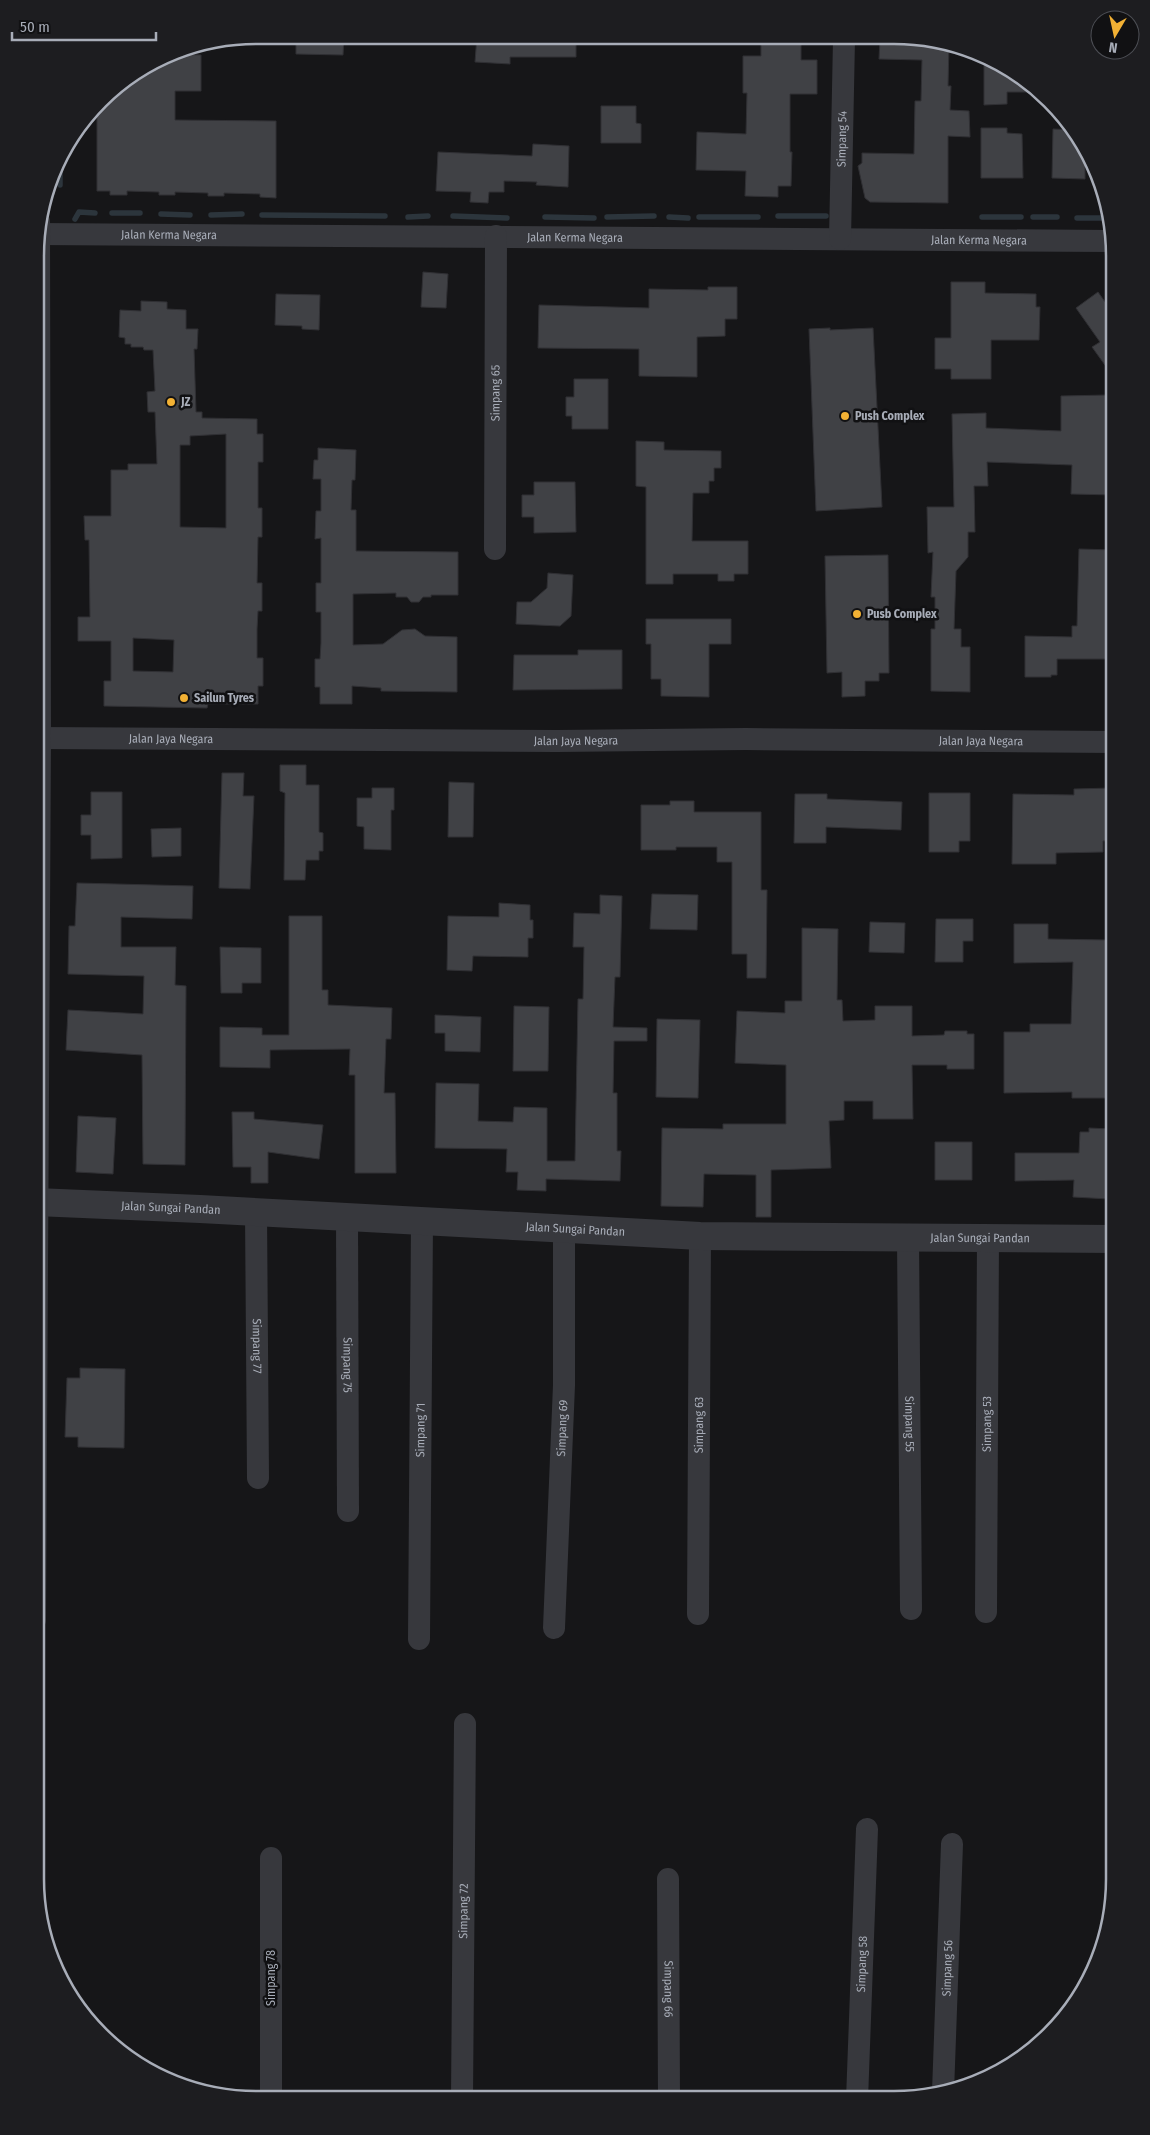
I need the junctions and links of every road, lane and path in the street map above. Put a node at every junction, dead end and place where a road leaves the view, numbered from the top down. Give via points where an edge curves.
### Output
1 (844, 44) edge
2 (46, 230) edge
3 (496, 236) junction
4 (840, 239) junction
5 (1106, 241) edge
6 (495, 549) dead end
7 (44, 738) edge
8 (1106, 742) edge
9 (44, 1202) edge
10 (256, 1212) junction
11 (347, 1217) junction
12 (422, 1221) junction
13 (564, 1228) junction
14 (700, 1236) junction
15 (908, 1238) junction
16 (988, 1238) junction
17 (1106, 1239) edge
18 (258, 1478) dead end
19 (348, 1511) dead end
20 (911, 1609) dead end
21 (986, 1612) dead end
22 (698, 1614) dead end
23 (554, 1628) dead end
24 (419, 1638) dead end
25 (466, 1724) dead end
26 (867, 1829) dead end
27 (952, 1844) dead end
28 (272, 1858) dead end
29 (668, 1878) dead end
30 (943, 2085) edge
31 (271, 2091) edge
32 (462, 2091) edge
33 (669, 2091) edge
34 (857, 2091) edge

1 - 4 street, Simpang 54
2 - 3 street, Jalan Kerma Negara
3 - 4 street, Jalan Kerma Negara
3 - 6 street, Simpang 65
4 - 5 street, Jalan Kerma Negara
7 - 8 street, Jalan Jaya Negara
9 - 10 street, Jalan Sungai Pandan
10 - 11 street, Jalan Sungai Pandan
10 - 18 street, Simpang 77
11 - 12 street, Jalan Sungai Pandan
11 - 19 street, Simpang 75
12 - 13 street, Jalan Sungai Pandan
12 - 24 street, Simpang 71
13 - 14 street, Jalan Sungai Pandan
13 - 23 street, Simpang 69 via 564,1385
14 - 15 street, Jalan Sungai Pandan
14 - 22 street, Simpang 63
15 - 16 street, Jalan Sungai Pandan
15 - 20 street, Simpang 55
16 - 17 street, Jalan Sungai Pandan
16 - 21 street, Simpang 53
25 - 32 street, Simpang 72
26 - 34 street, Simpang 58
27 - 30 street, Simpang 56
28 - 31 street, Simpang 78
29 - 33 street, Simpang 66

